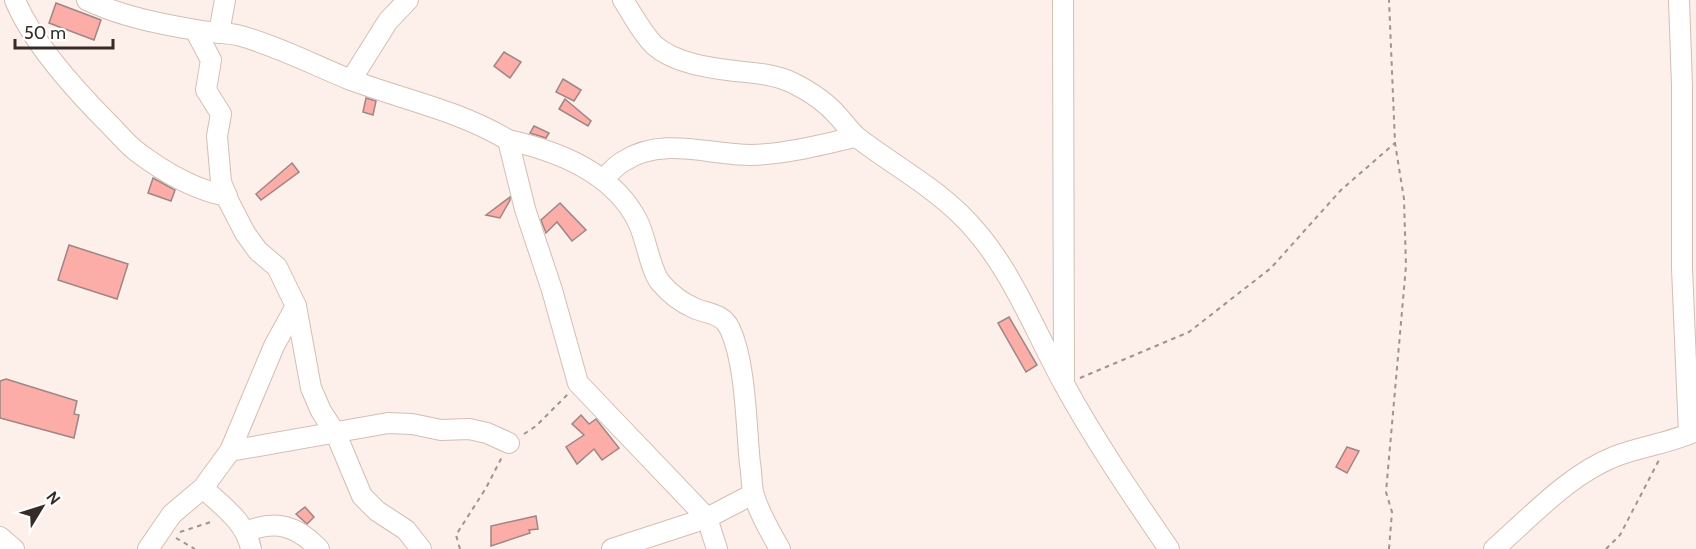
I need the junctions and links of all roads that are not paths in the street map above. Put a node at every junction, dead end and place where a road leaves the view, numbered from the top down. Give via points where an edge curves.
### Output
1 (15, 0) edge
2 (87, 0) edge
3 (225, 0) edge
4 (408, 0) edge
5 (623, 0) edge
6 (1063, 0) edge
7 (1679, 0) edge
8 (1688, 25) edge
9 (195, 30) junction
10 (219, 33) junction
11 (351, 80) junction
12 (855, 137) junction
13 (508, 140) junction
14 (603, 179) junction
15 (226, 196) junction
16 (296, 306) junction
17 (1064, 384) junction
18 (336, 434) junction
19 (1685, 435) edge
20 (509, 443) road end
21 (230, 451) junction
22 (203, 488) junction
23 (753, 494) junction
24 (707, 518) junction
25 (0, 537) edge
26 (249, 540) edge
27 (14, 549) edge
28 (148, 549) edge
29 (319, 549) edge
30 (421, 549) edge
31 (612, 549) edge
32 (717, 549) edge
33 (780, 549) edge
34 (1169, 549) edge
35 (1494, 549) edge

1 - 15 street via 48,55 136,151 174,175
2 - 9 street via 104,8
3 - 10 street
4 - 11 street via 388,21
5 - 12 street via 654,45 666,53 686,62 764,73 791,82 835,112
6 - 17 street
7 - 8 street
8 - 19 street via 1682,268
9 - 10 street
9 - 15 street via 211,60 206,90 221,114 217,136
10 - 11 street via 291,53
11 - 13 street via 482,124
12 - 14 street via 804,149 749,155 667,147 623,161
12 - 17 street via 926,185 961,215 994,254
13 - 14 street via 543,148
13 - 24 street via 578,383
14 - 23 street via 622,196 638,222 658,280 676,298 722,318 729,328 740,360
15 - 16 street via 258,251 277,267
16 - 18 street via 311,388
16 - 21 street via 274,346
17 - 34 street
18 - 20 street via 388,423 412,424 441,430 469,429
18 - 21 street
18 - 30 street via 362,496 406,530
19 - 35 street via 1591,468
21 - 22 street
22 - 26 street via 241,524
22 - 28 street via 172,514
23 - 24 street
23 - 33 street
24 - 31 street
24 - 32 street
25 - 27 street
26 - 29 street via 259,526 273,525 293,528

